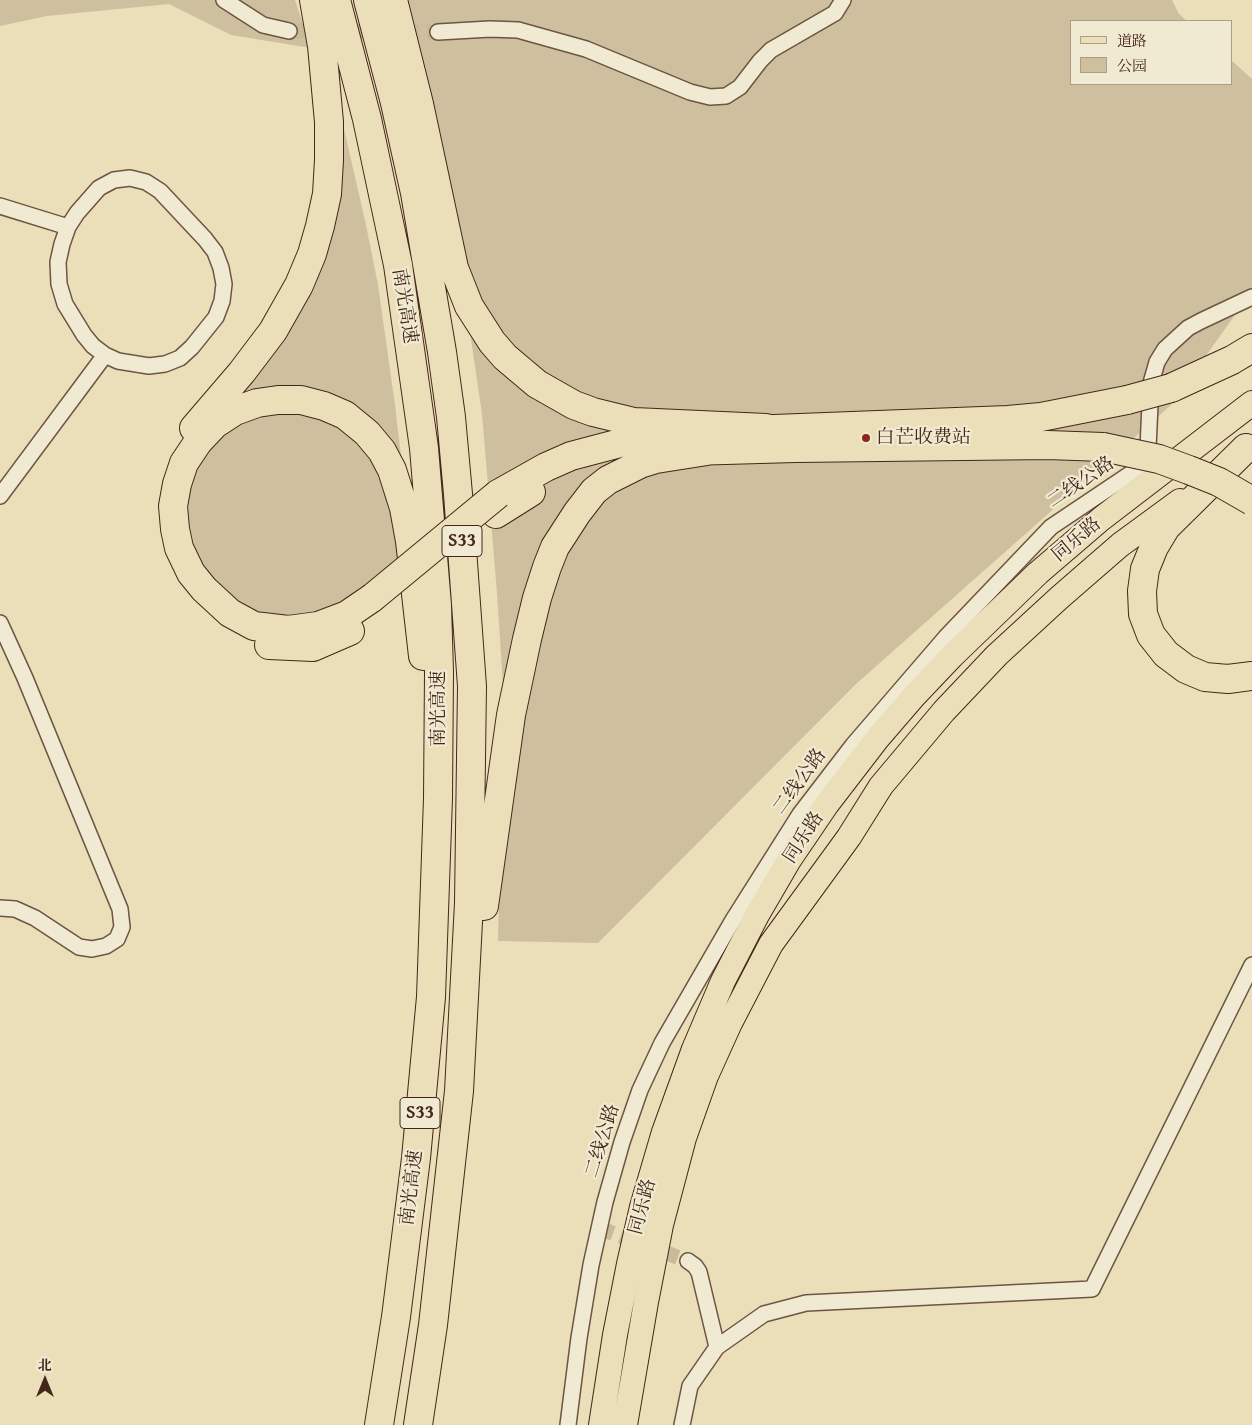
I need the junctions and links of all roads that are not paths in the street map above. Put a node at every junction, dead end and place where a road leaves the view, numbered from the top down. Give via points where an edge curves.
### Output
1 (224, 0) edge
2 (314, 0) edge
3 (336, 0) edge
4 (368, 0) edge
5 (393, 0) edge
6 (844, 0) edge
7 (289, 31) tunnel mouth
8 (438, 32) tunnel mouth
9 (0, 206) edge
10 (68, 227) junction
11 (1252, 297) edge
12 (1252, 348) edge
13 (105, 355) junction
14 (1252, 403) edge
15 (964, 422) junction
16 (766, 428) junction
17 (1104, 441) junction
18 (1249, 445) edge
19 (707, 451) junction
20 (1252, 489) edge
21 (0, 496) edge
22 (1252, 502) edge
23 (498, 504) junction
24 (375, 606) junction
25 (0, 623) edge
26 (1252, 676) edge
27 (438, 798) junction
28 (0, 908) edge
29 (1252, 965) edge
30 (459, 1091) junction
31 (688, 1261) tunnel mouth
32 (717, 1347) junction
33 (379, 1425) edge
34 (418, 1425) edge
35 (568, 1425) edge
36 (601, 1425) edge
37 (625, 1425) edge
38 (682, 1425) edge

1 - 7 street via 263,26
2 - 24 highway via 329,122 328,177 312,254 273,331 172,460 158,498 158,520 162,543 186,597 213,623 240,638 276,647 313,647 348,633
3 - 27 highway, 南光高速 / S33 via 367,119 396,256 424,448 437,605
4 - 30 highway, 南光高速 / S33 via 415,192 430,277 451,417 466,586 472,749 469,903
5 - 16 highway via 454,268 469,306 492,342 537,384 593,412 634,422
6 - 8 street via 834,13 771,50 740,87 726,96 710,98 586,49 518,30
9 - 10 street
10 - 13 street via 58,262 59,284 84,336
10 - 13 street via 99,188 114,180 130,178 146,182 160,191 205,239 221,268 224,284 216,317 180,358 149,366 118,361
11 - 35 street, 二线公路 via 1188,328 1165,349 1151,383 1148,448 1144,462 1051,527 939,644 858,738 800,814 733,920 662,1043 640,1090 622,1142 591,1265
12 - 15 highway, bridge via 1171,388 1127,400 1041,417
13 - 21 street
14 - 36 main road, 同乐路 via 1101,519 1038,573 959,650 877,739 789,860 724,981 694,1049 664,1132 629,1264 614,1335
15 - 16 highway
15 - 17 highway via 1043,427
16 - 23 highway via 651,438 598,448 546,467
17 - 19 highway via 1048,445
17 - 20 highway via 1157,447 1212,468
17 - 22 highway, bridge via 1219,482
18 - 26 highway via 1166,526 1145,569 1142,590 1143,614 1151,635 1166,654 1186,669 1205,677
18 - 37 main road, 同乐路 via 1120,546 997,654 881,786 772,944 730,1023 706,1076 684,1138 661,1226
19 - 23 highway via 651,452 596,464
19 - 30 highway via 656,459 608,480 594,491 577,513 546,567 512,715
23 - 24 highway, bridge
24 - 27 highway via 318,626 288,630 254,626 230,613 204,589 191,573 179,548 173,506 184,463 215,424 257,403 301,400 345,416 367,432 382,451 397,484 410,541
25 - 28 street via 26,678 120,908 122,927 117,939 106,946 79,947 35,918 15,909
27 - 33 highway, 南光高速 / S33 via 430,1016 416,1158
29 - 32 street via 1092,1289 806,1303 764,1314
30 - 34 highway, 南光高速 / S33 via 433,1325
31 - 32 street via 699,1272
32 - 38 street via 690,1386

